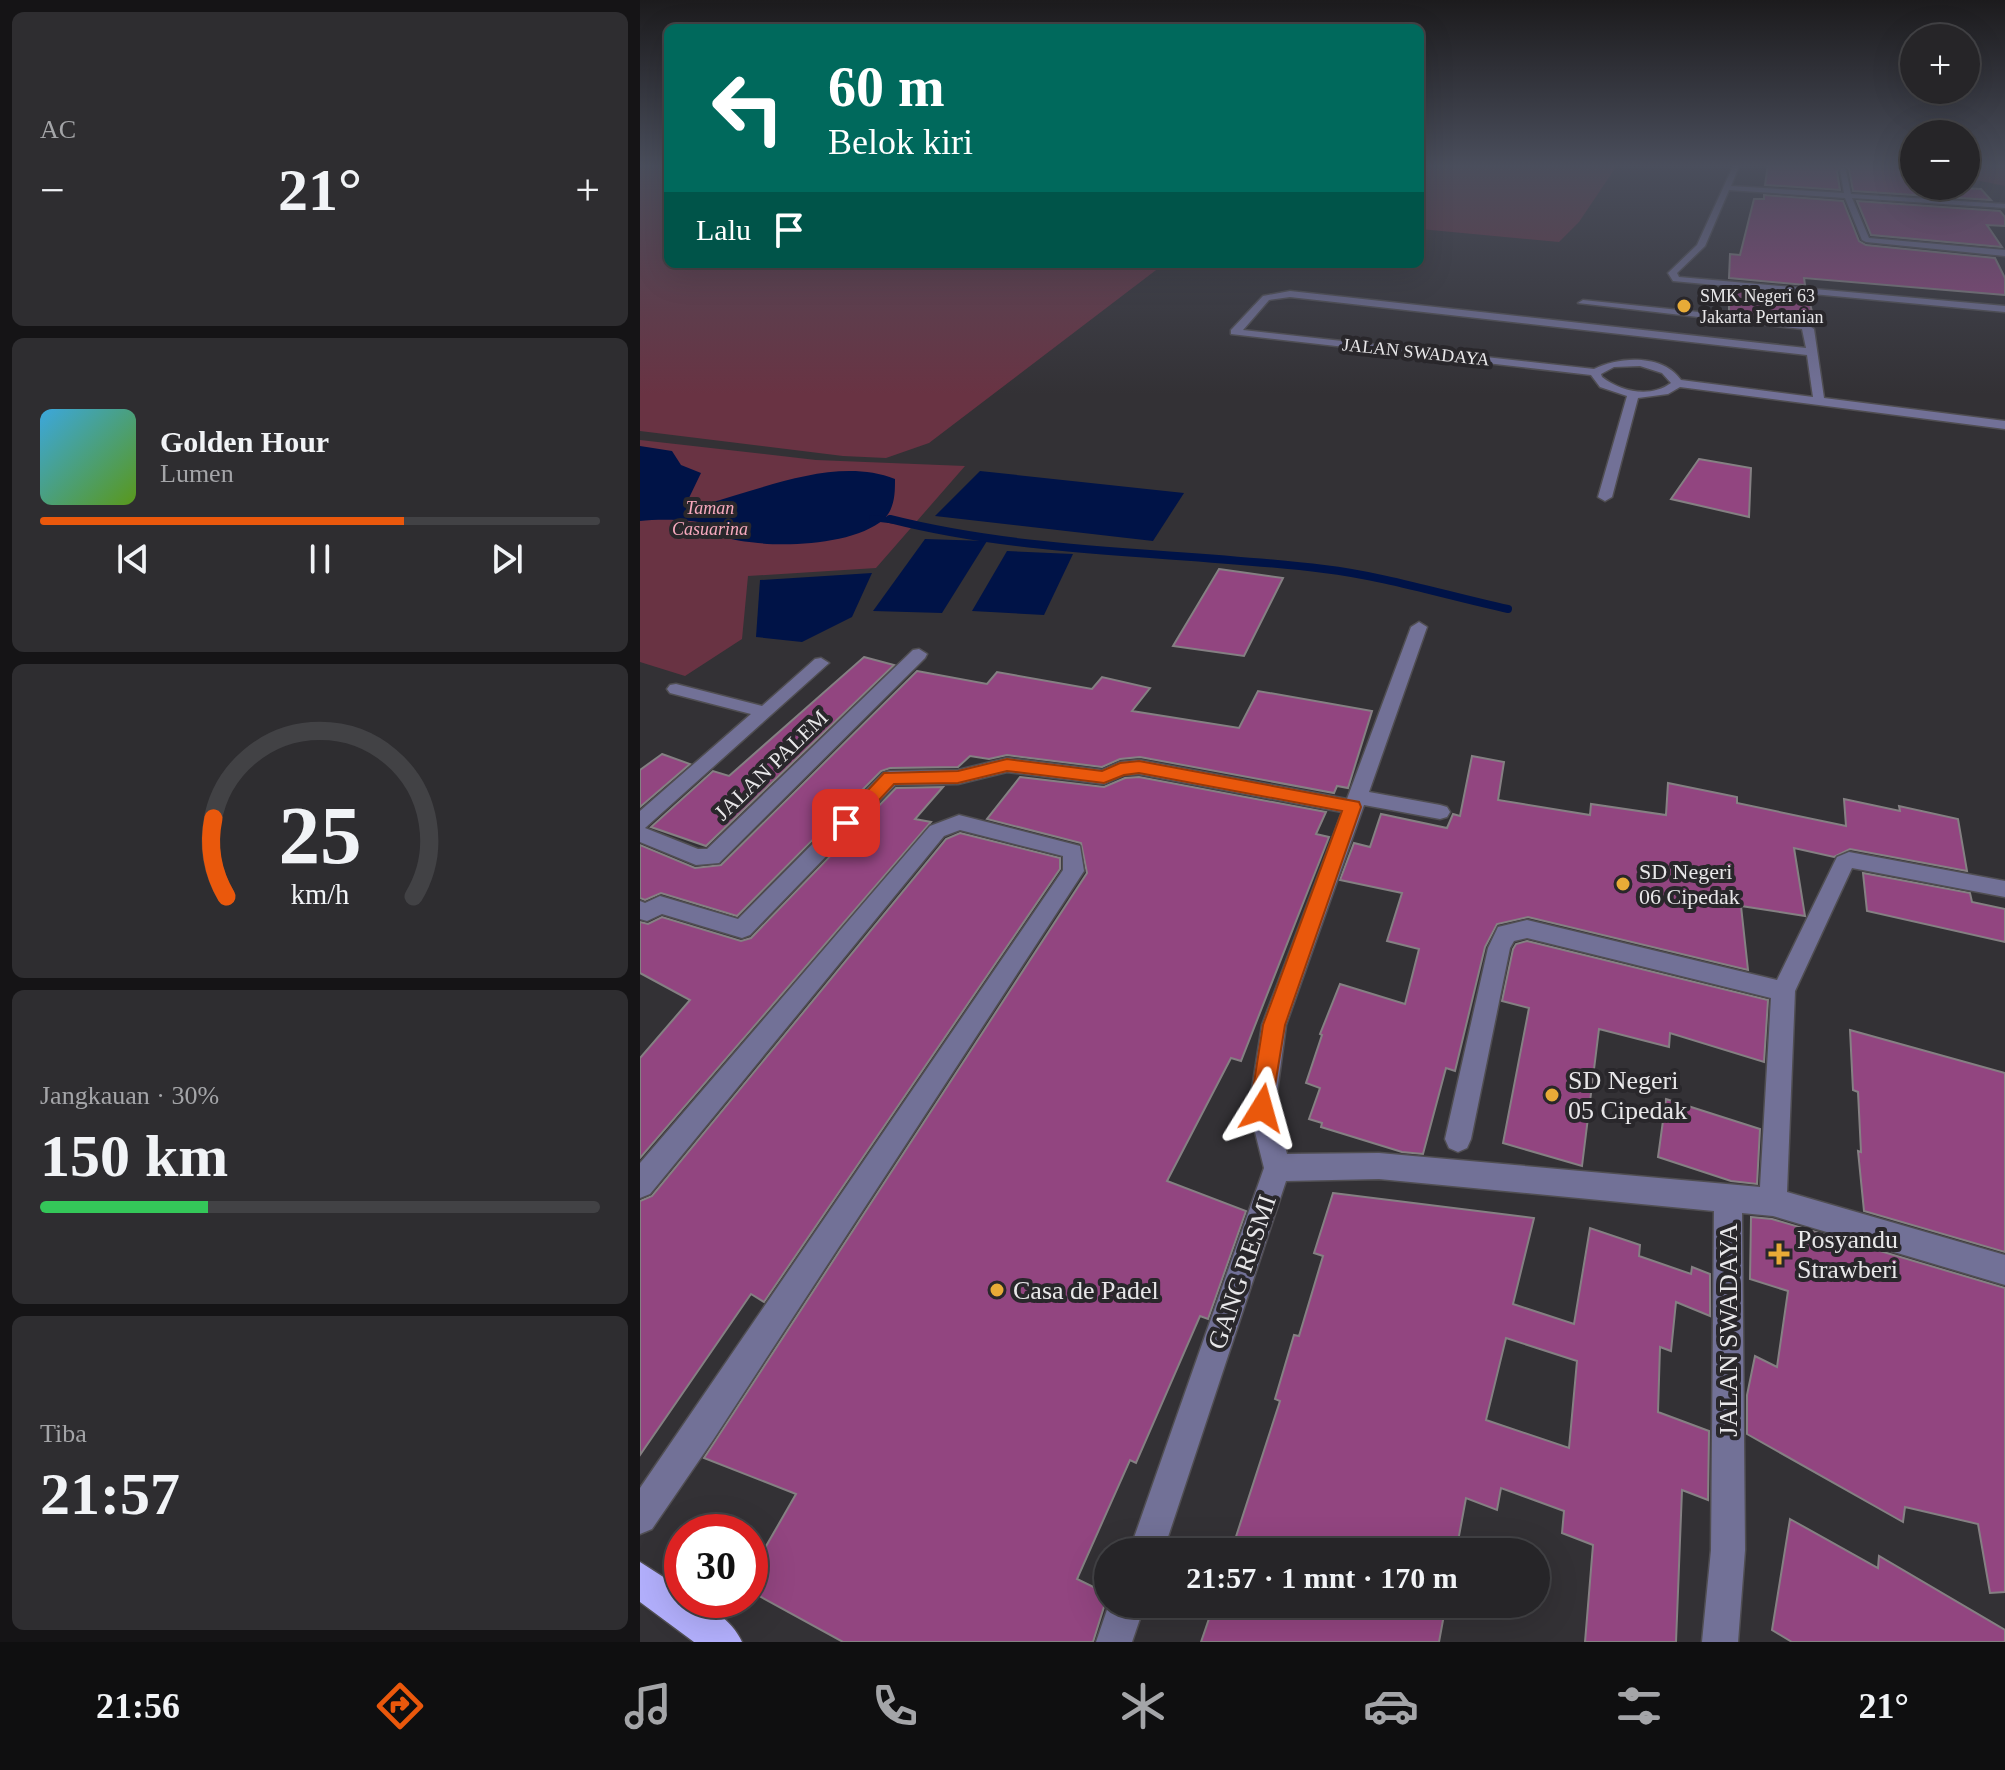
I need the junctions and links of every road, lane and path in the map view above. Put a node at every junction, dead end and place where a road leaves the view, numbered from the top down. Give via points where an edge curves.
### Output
1 (1704, 241) edge
2 (1873, 241) edge
3 (2005, 253) edge
4 (1583, 303) dead end
5 (2005, 309) edge
6 (1652, 310) junction
7 (1646, 334) junction
8 (1812, 352) junction
9 (1640, 363) junction
10 (1596, 372) junction
11 (1677, 383) junction
12 (1633, 394) junction
13 (1819, 402) junction
14 (2005, 425) edge
15 (1605, 497) dead end
16 (1419, 627) dead end
17 (919, 654) dead end
18 (821, 663) dead end
19 (676, 689) dead end
20 (764, 712) junction
21 (1354, 802) junction
22 (1440, 812) dead end
23 (640, 822) edge
24 (640, 834) edge
25 (2005, 889) edge
26 (640, 910) edge
27 (1783, 991) junction
28 (1458, 1139) dead end
29 (1277, 1168) junction
30 (640, 1184) edge
31 (1728, 1198) junction
32 (1773, 1202) junction
33 (2005, 1270) edge
34 (640, 1517) edge
35 (1151, 1538) edge
36 (640, 1580) edge
37 (1122, 1618) edge
38 (720, 1640) edge
39 (1114, 1642) edge
40 (1720, 1642) edge

1 - 5 street via 1672,273 1676,279
2 - 3 street
4 - 6 street
6 - 7 street
6 - 8 street via 1805,326
7 - 8 street
7 - 9 street
7 - 10 street, JALAN SWADAYA via 1280,294 1266,298 1235,332
8 - 13 street
9 - 10 street via 1612,364
9 - 11 street via 1667,371
10 - 12 street via 1603,385
11 - 12 street via 1664,393
11 - 13 street
12 - 15 street
13 - 14 street
16 - 21 street, GANG RESMI
17 - 24 street, JALAN PALEM via 712,857 696,857
18 - 20 street, JALAN PALEM
19 - 20 street
20 - 23 street, JALAN PALEM
21 - 22 street
21 - 26 street via 1139,767 1104,777 1007,765 958,777 890,778 742,929 660,905
21 - 29 street, GANG RESMI via 1274,1025 1262,1108
25 - 27 street via 1849,860
27 - 28 street via 1527,929 1506,933
27 - 32 street
29 - 31 street via 1379,1166
29 - 35 street, GANG RESMI
30 - 34 street via 937,831 959,822 1073,851 1073,871
31 - 32 street, JALAN SWADAYA
31 - 40 street, JALAN SWADAYA via 1728,1550
32 - 33 street, JALAN SWADAYA
36 - 38 main road
37 - 39 street

